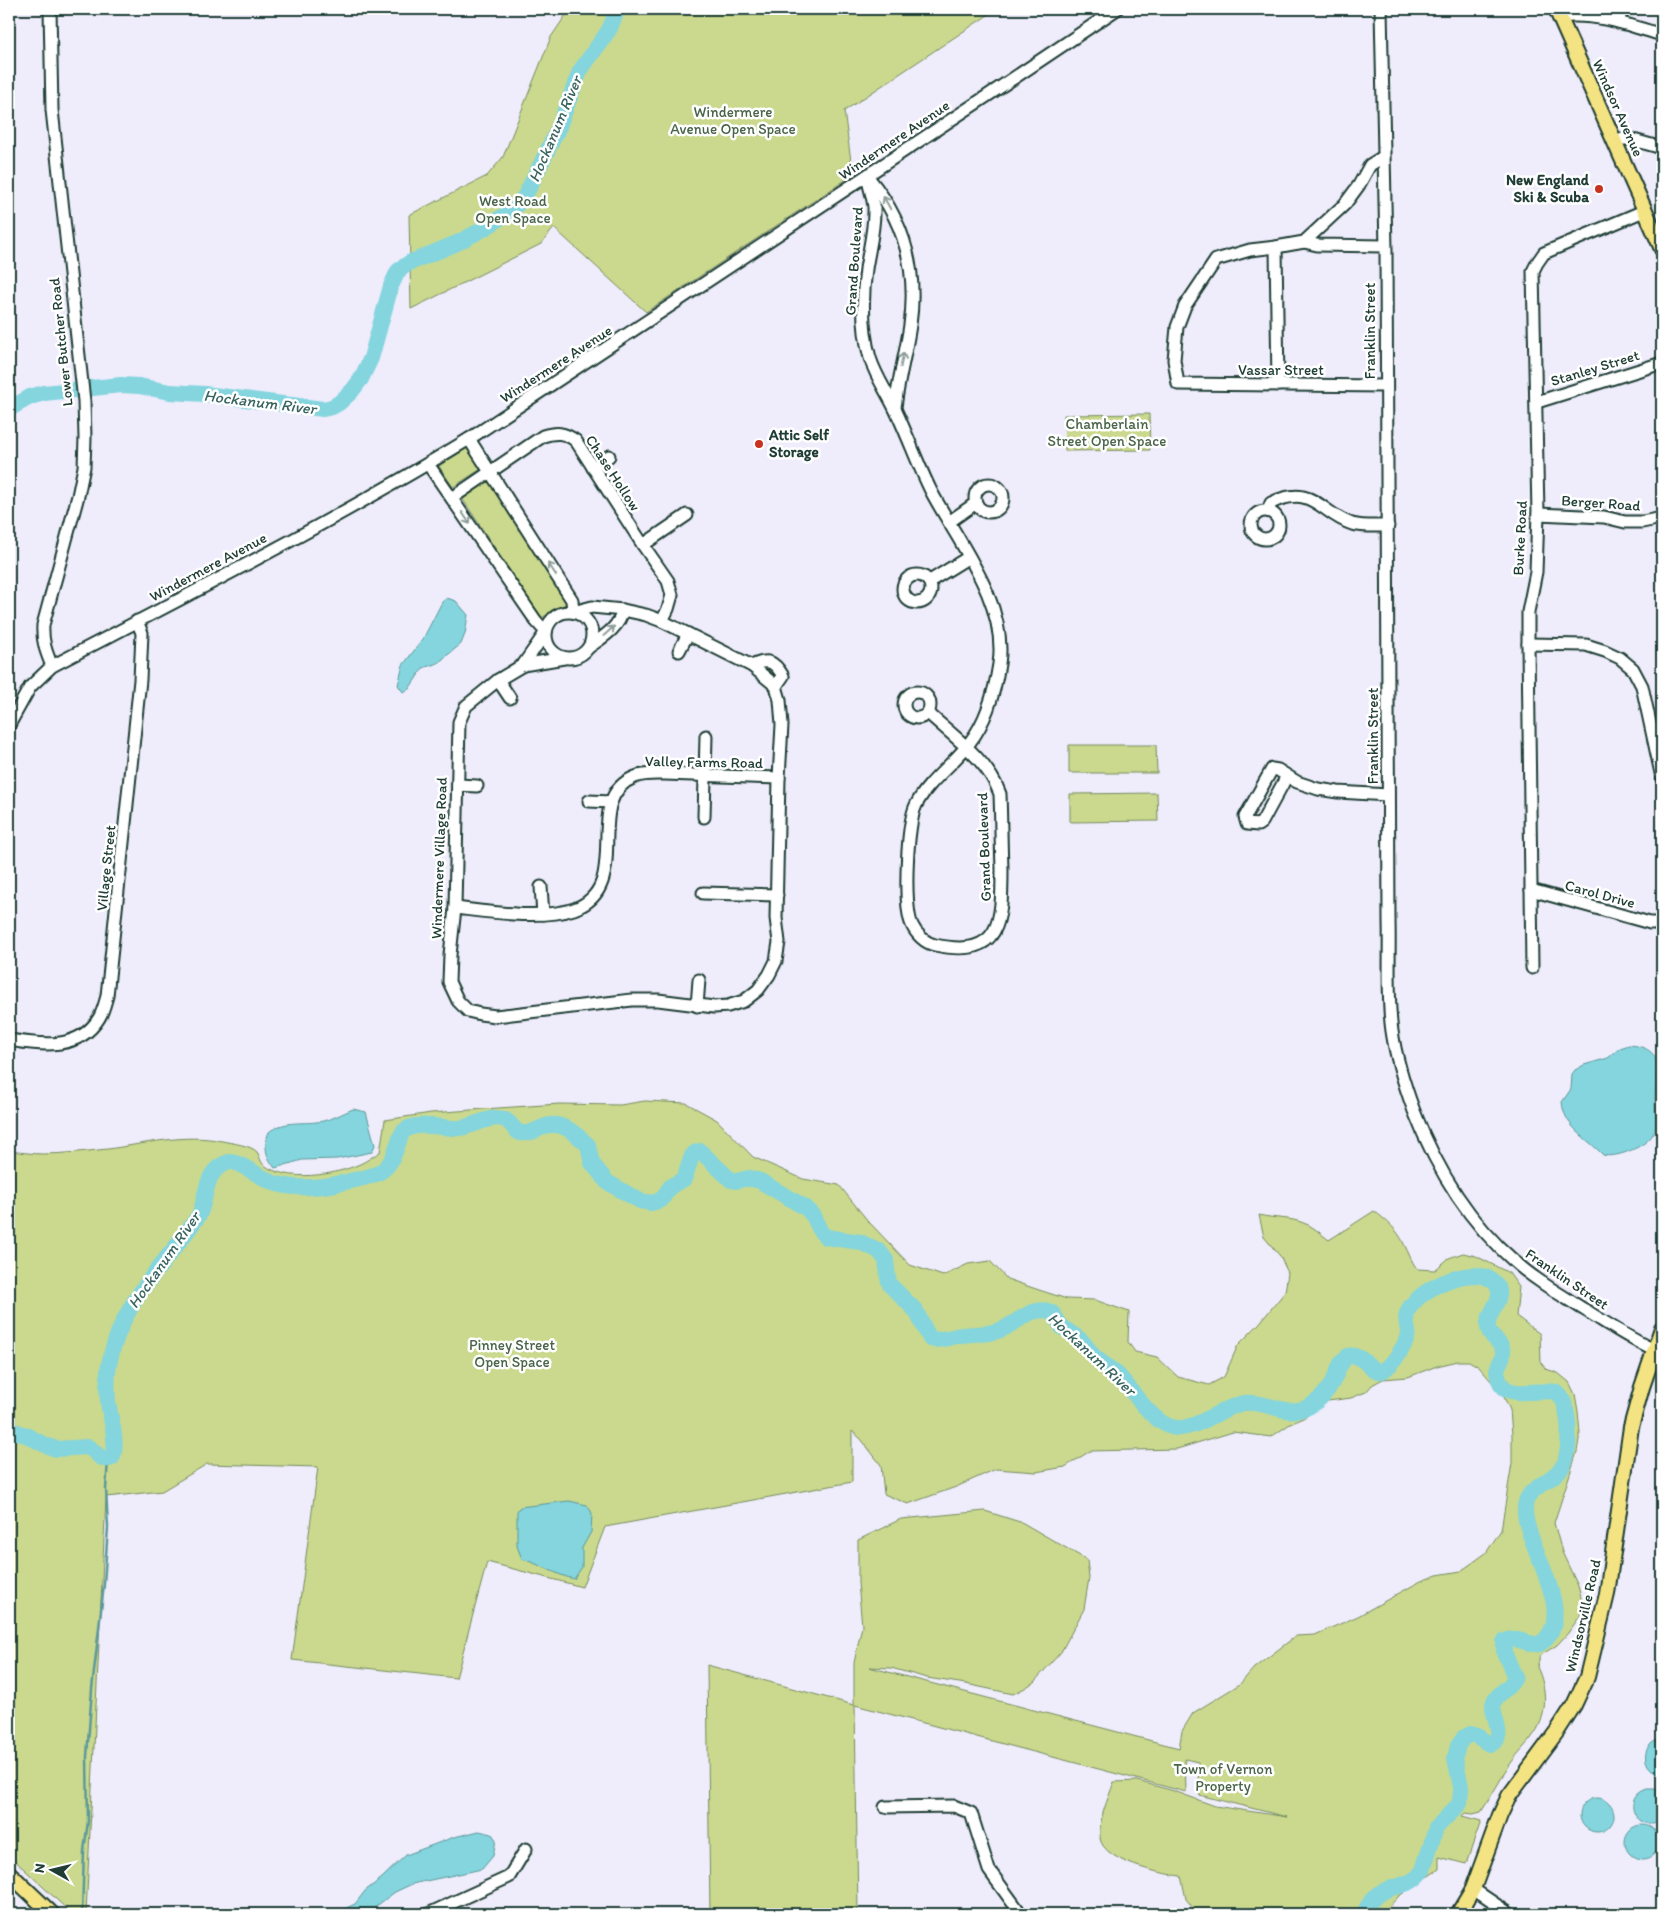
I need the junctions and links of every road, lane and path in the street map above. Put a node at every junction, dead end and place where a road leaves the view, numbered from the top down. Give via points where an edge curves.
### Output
1 (50, 9) edge
2 (1116, 9) edge
3 (1381, 9) edge
4 (1621, 9) edge
5 (1558, 13) edge
6 (1619, 22) junction
7 (1662, 35) edge
8 (1615, 139) junction
9 (1662, 148) edge
10 (1383, 157) junction
11 (867, 176) junction
12 (1646, 210) junction
13 (1304, 242) junction
14 (1386, 246) junction
15 (1276, 248) junction
16 (1662, 249) edge
17 (1662, 363) edge
18 (1278, 385) junction
19 (1385, 386) junction
20 (1537, 402) junction
21 (895, 408) junction
22 (469, 439) junction
23 (610, 456) dead end
24 (428, 464) junction
25 (593, 468) junction
26 (489, 472) junction
27 (452, 498) junction
28 (976, 503) dead end
29 (1268, 511) dead end
30 (1538, 514) junction
31 (687, 515) dead end
32 (1662, 518) edge
33 (949, 522) junction
34 (1388, 526) junction
35 (643, 545) junction
36 (969, 557) junction
37 (930, 581) dead end
38 (623, 610) junction
39 (573, 612) junction
40 (138, 621) junction
41 (662, 621) junction
42 (546, 632) junction
43 (688, 634) junction
44 (1528, 644) junction
45 (589, 646) junction
46 (679, 652) dead end
47 (564, 658) junction
48 (523, 665) junction
49 (52, 666) junction
50 (498, 680) junction
51 (510, 698) dead end
52 (928, 714) dead end
53 (9, 725) edge
54 (706, 736) dead end
55 (965, 748) junction
56 (705, 775) junction
57 (1287, 776) junction
58 (779, 778) junction
59 (1662, 778) edge
60 (458, 785) junction
61 (477, 786) dead end
62 (1388, 795) junction
63 (588, 801) dead end
64 (611, 802) junction
65 (704, 817) dead end
66 (541, 887) dead end
67 (1531, 890) junction
68 (703, 894) dead end
69 (777, 895) junction
70 (456, 908) junction
71 (543, 914) junction
72 (1662, 923) edge
73 (1532, 968) dead end
74 (700, 980) dead end
75 (697, 1006) junction
76 (9, 1040) edge
77 (1662, 1328) edge
78 (1654, 1350) junction
79 (885, 1807) dead end
80 (526, 1849) dead end
81 (9, 1873) edge
82 (1473, 1889) junction
83 (52, 1914) edge
84 (428, 1914) edge
85 (1021, 1914) edge
86 (1458, 1914) edge
87 (1510, 1914) edge

1 - 49 street, Lower Butcher Road via 52,110 84,401 85,438 78,496 43,625 44,646
2 - 11 street, Windermere Avenue
3 - 10 street, Franklin Street
4 - 6 street
5 - 6 street
5 - 8 main road, Windsor Avenue
6 - 7 street
8 - 9 street via 1630,139
8 - 12 main road, Windsor Avenue
10 - 13 street via 1370,165 1345,204
10 - 14 street, Franklin Street
11 - 21 street, Grand Boulevard via 874,205 863,299 865,332 879,382
21 -> 11 street, Grand Boulevard via 910,324 911,269 900,226 883,194
11 - 22 street, Windermere Avenue
12 - 16 main road, Windsor Avenue
12 - 20 street, Burke Road via 1544,253 1536,263
13 - 14 street
13 - 15 street
14 - 19 street, Franklin Street
15 - 18 street
15 - 18 street, Vassar Street via 1250,250 1216,260 1185,306 1177,327 1174,360 1178,384
17 - 20 street, Stanley Street
18 - 19 street, Vassar Street
19 - 34 street, Franklin Street
20 - 30 street, Burke Road
21 - 33 street, Grand Boulevard via 931,490
22 - 24 street, Windermere Avenue
22 - 26 street
23 - 25 street
24 - 27 street
24 - 40 street, Windermere Avenue
25 - 26 street, Chase Hollow via 576,441 567,434 554,432
25 - 35 street, Chase Hollow
26 - 27 street, Chase Hollow
39 -> 26 street via 572,600
27 -> 42 street
28 - 33 street
29 - 34 street via 1271,503 1294,495 1310,498 1352,524
30 - 32 street, Berger Road via 1604,517 1625,522
30 - 44 street, Burke Road
31 - 35 street
33 - 36 street, Grand Boulevard
34 - 62 street, Franklin Street
35 - 41 street, Chase Hollow via 668,581 672,595
36 - 37 street
36 - 55 street, Grand Boulevard via 992,607 1000,660 986,715
38 - 39 street, Windermere Village Road via 592,607
38 - 41 street, Windermere Village Road
45 -> 38 street, Windermere Village Road via 609,632 620,620
39 - 42 street, Windermere Village Road via 552,618
39 - 45 street via 590,625
40 - 49 street, Windermere Avenue
40 - 76 street, Village Street via 142,633 140,680 107,996 99,1018 86,1033 68,1042 50,1044
41 - 43 street, Windermere Village Road
42 - 47 street via 548,646
42 - 48 street, Windermere Village Road
43 - 46 street
43 - 58 street, Windermere Village Road via 752,666 776,686 782,725
44 - 59 street via 1586,645 1605,650 1633,669 1642,686
44 - 67 street, Burke Road
45 - 47 street, Windermere Village Road via 578,656
47 - 48 street, Windermere Village Road
48 - 50 street, Windermere Village Road
49 - 53 street, Windermere Avenue via 30,686
50 - 51 street
50 - 60 street, Windermere Village Road via 466,706 459,722
52 - 55 street
54 - 56 street
55 - 55 street, Grand Boulevard via 996,782 1000,794 1002,907 997,928 987,939 973,948 949,948 928,943 912,925 907,892 910,830 919,800
56 - 58 street, Valley Farms Road
56 - 64 street, Valley Farms Road via 647,774 635,777 620,788
56 - 65 street
57 - 57 street via 1272,769 1268,773 1246,816 1247,824 1262,822
57 - 62 street via 1318,789
58 - 69 street, Windermere Village Road
60 - 61 street
60 - 70 street, Windermere Village Road
62 - 78 street, Franklin Street via 1392,1029 1400,1074 1426,1144 1450,1188 1513,1260 1560,1294 1634,1341
63 - 64 street
64 - 71 street via 605,873 597,894 573,909
66 - 71 street
67 - 72 street, Carol Drive via 1650,923
67 - 73 street, Burke Road
68 - 69 street
69 - 75 street, Windermere Village Road via 779,942 776,961 769,975 744,1001 728,1006
70 - 71 street
70 - 75 street, Windermere Village Road via 448,982 458,1001 468,1011 496,1016 632,1000
74 - 75 street
77 - 78 main road, Windsorville Road
78 - 82 main road, Windsorville Road via 1630,1427 1607,1594 1587,1677 1558,1730 1509,1796
79 - 85 street via 954,1806 971,1813 989,1870
80 - 84 street via 509,1876
81 - 83 main road
82 - 86 main road, Windsorville Road
82 - 87 street

